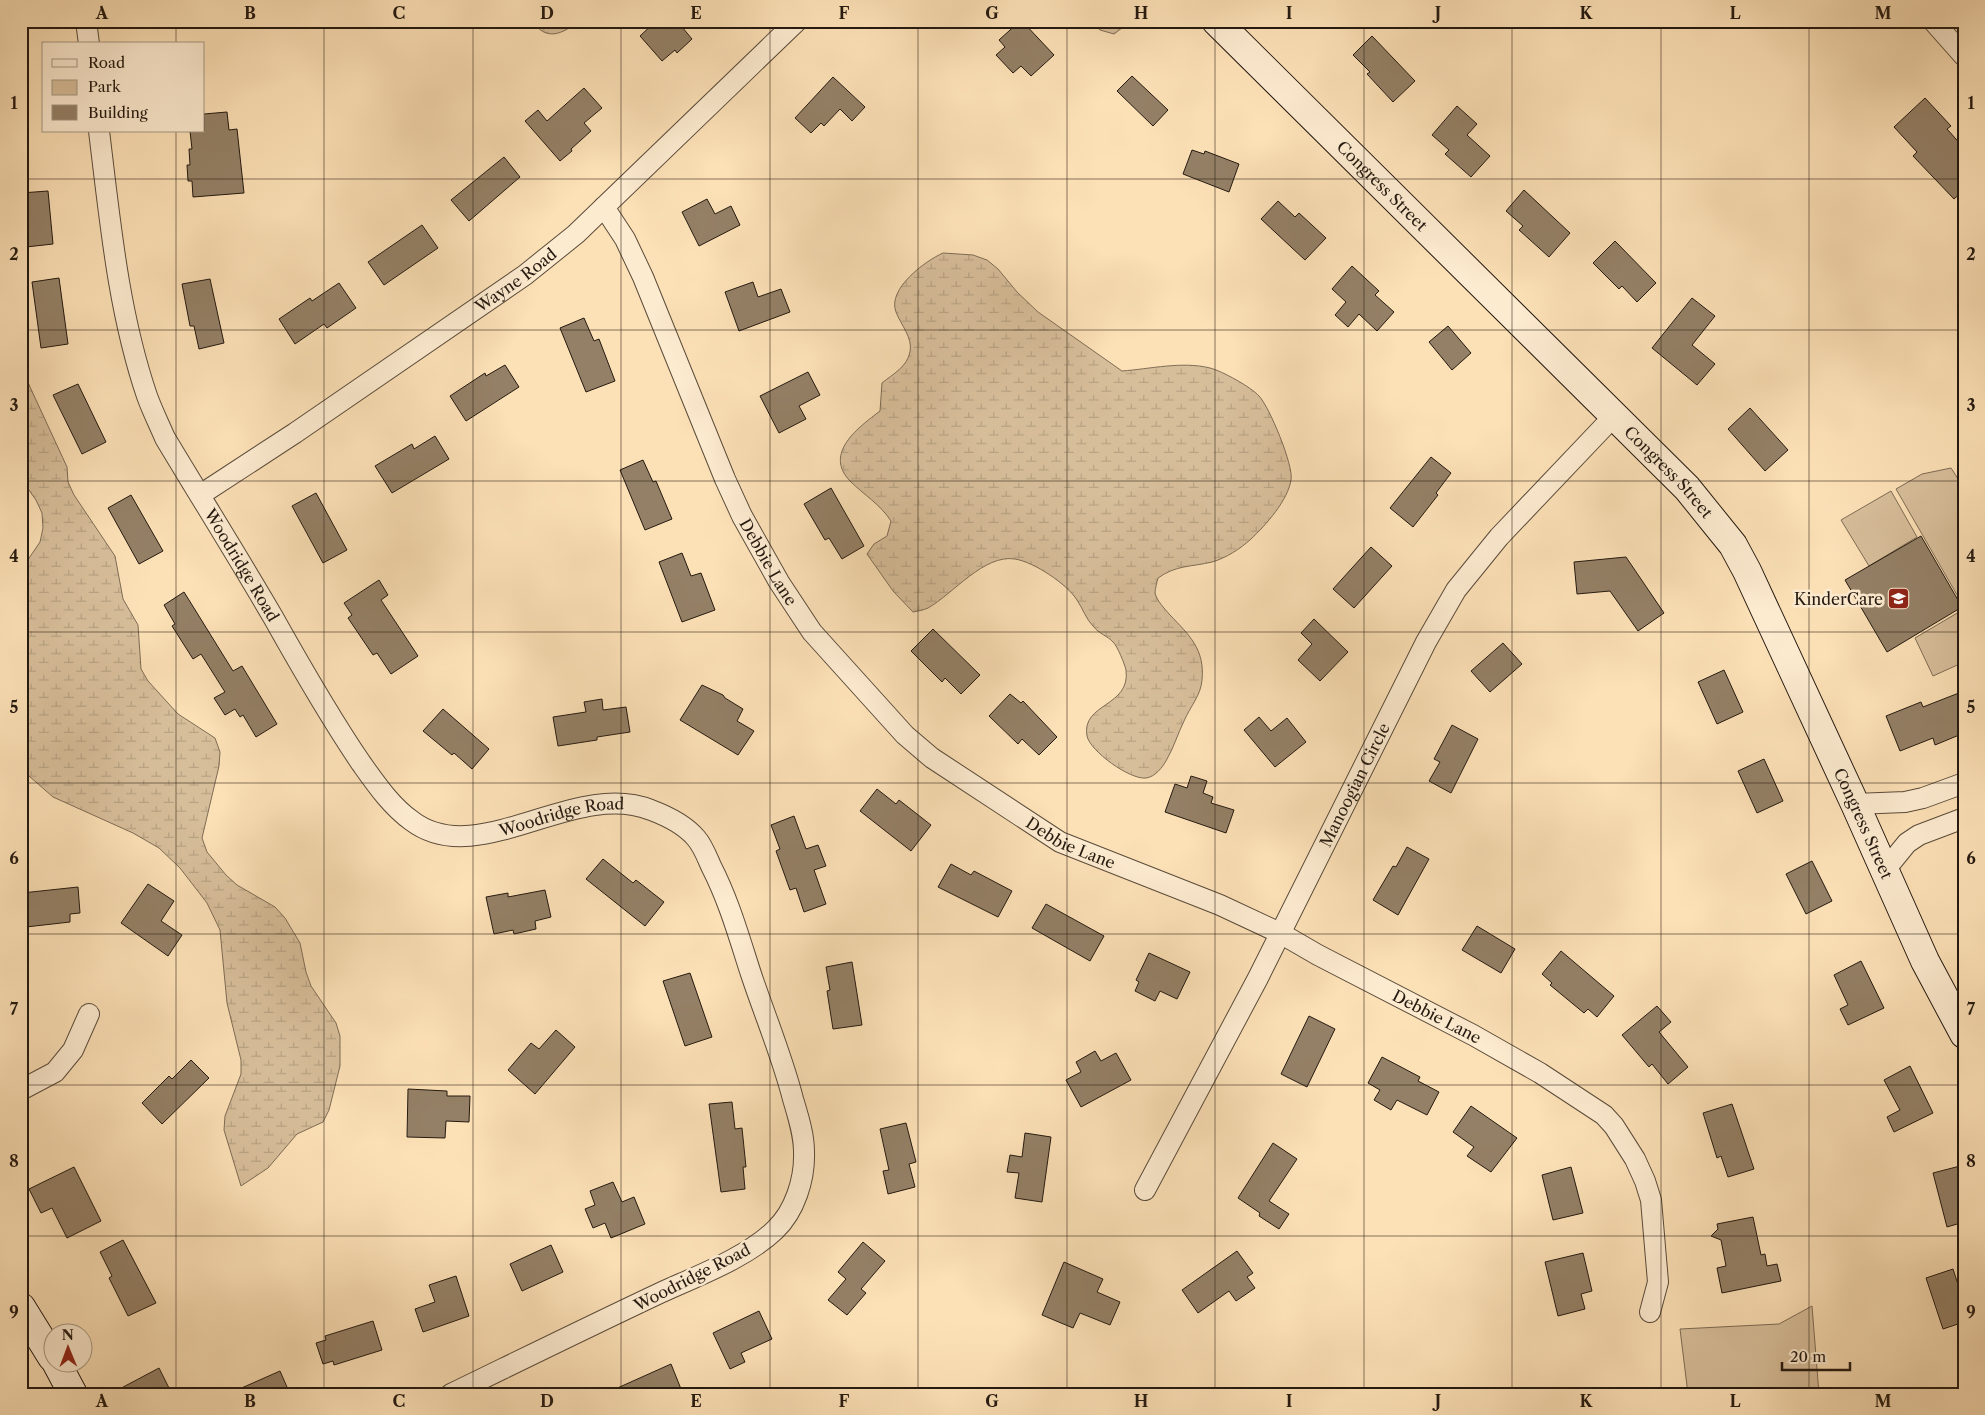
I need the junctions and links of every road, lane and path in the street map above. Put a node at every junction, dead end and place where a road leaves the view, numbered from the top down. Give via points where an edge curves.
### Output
1 (86, 21) edge
2 (796, 21) edge
3 (1216, 21) edge
4 (1933, 21) edge
5 (89, 42) edge
6 (1964, 56) edge
7 (100, 132) edge
8 (604, 208) junction
9 (1614, 416) junction
10 (200, 496) junction
11 (1964, 783) edge
12 (1855, 804) junction
13 (1964, 818) edge
14 (1885, 870) junction
15 (1280, 933) junction
16 (89, 1014) dead end
17 (1964, 1034) edge
18 (21, 1090) edge
19 (1145, 1190) dead end
20 (21, 1307) edge
21 (1650, 1312) dead end
22 (42, 1341) edge
23 (61, 1372) edge
24 (72, 1394) edge
25 (451, 1394) edge

1 - 5 street
2 - 8 street, Wayne Road
3 - 9 main road, Congress Street
4 - 6 street
7 - 10 street, Woodridge Road via 112,236 133,348 165,438
8 - 10 street, Wayne Road via 525,275
8 - 15 street, Debbie Lane via 625,239 643,277 725,478 779,582 812,632 905,735 932,758 1060,842 1220,905
9 - 12 main road, Congress Street via 1687,488 1733,545
9 - 15 street, Manoogian Circle via 1499,537 1456,590 1426,642
10 - 25 street, Woodridge Road via 337,729 376,784 410,820 441,836 462,836 502,829 567,810 619,802 641,806 668,817 696,839 732,913 798,1115 804,1154 797,1195 777,1229 765,1239 705,1273
11 - 12 street via 1905,802
12 - 14 main road, Congress Street
13 - 14 street via 1907,843
14 - 17 main road, Congress Street via 1925,962
15 - 19 street, Manoogian Circle
15 - 21 street, Debbie Lane via 1473,1035 1579,1097 1609,1119 1635,1159 1651,1200 1658,1282
16 - 18 street via 73,1050 55,1072
20 - 22 main road
23 - 24 main road

